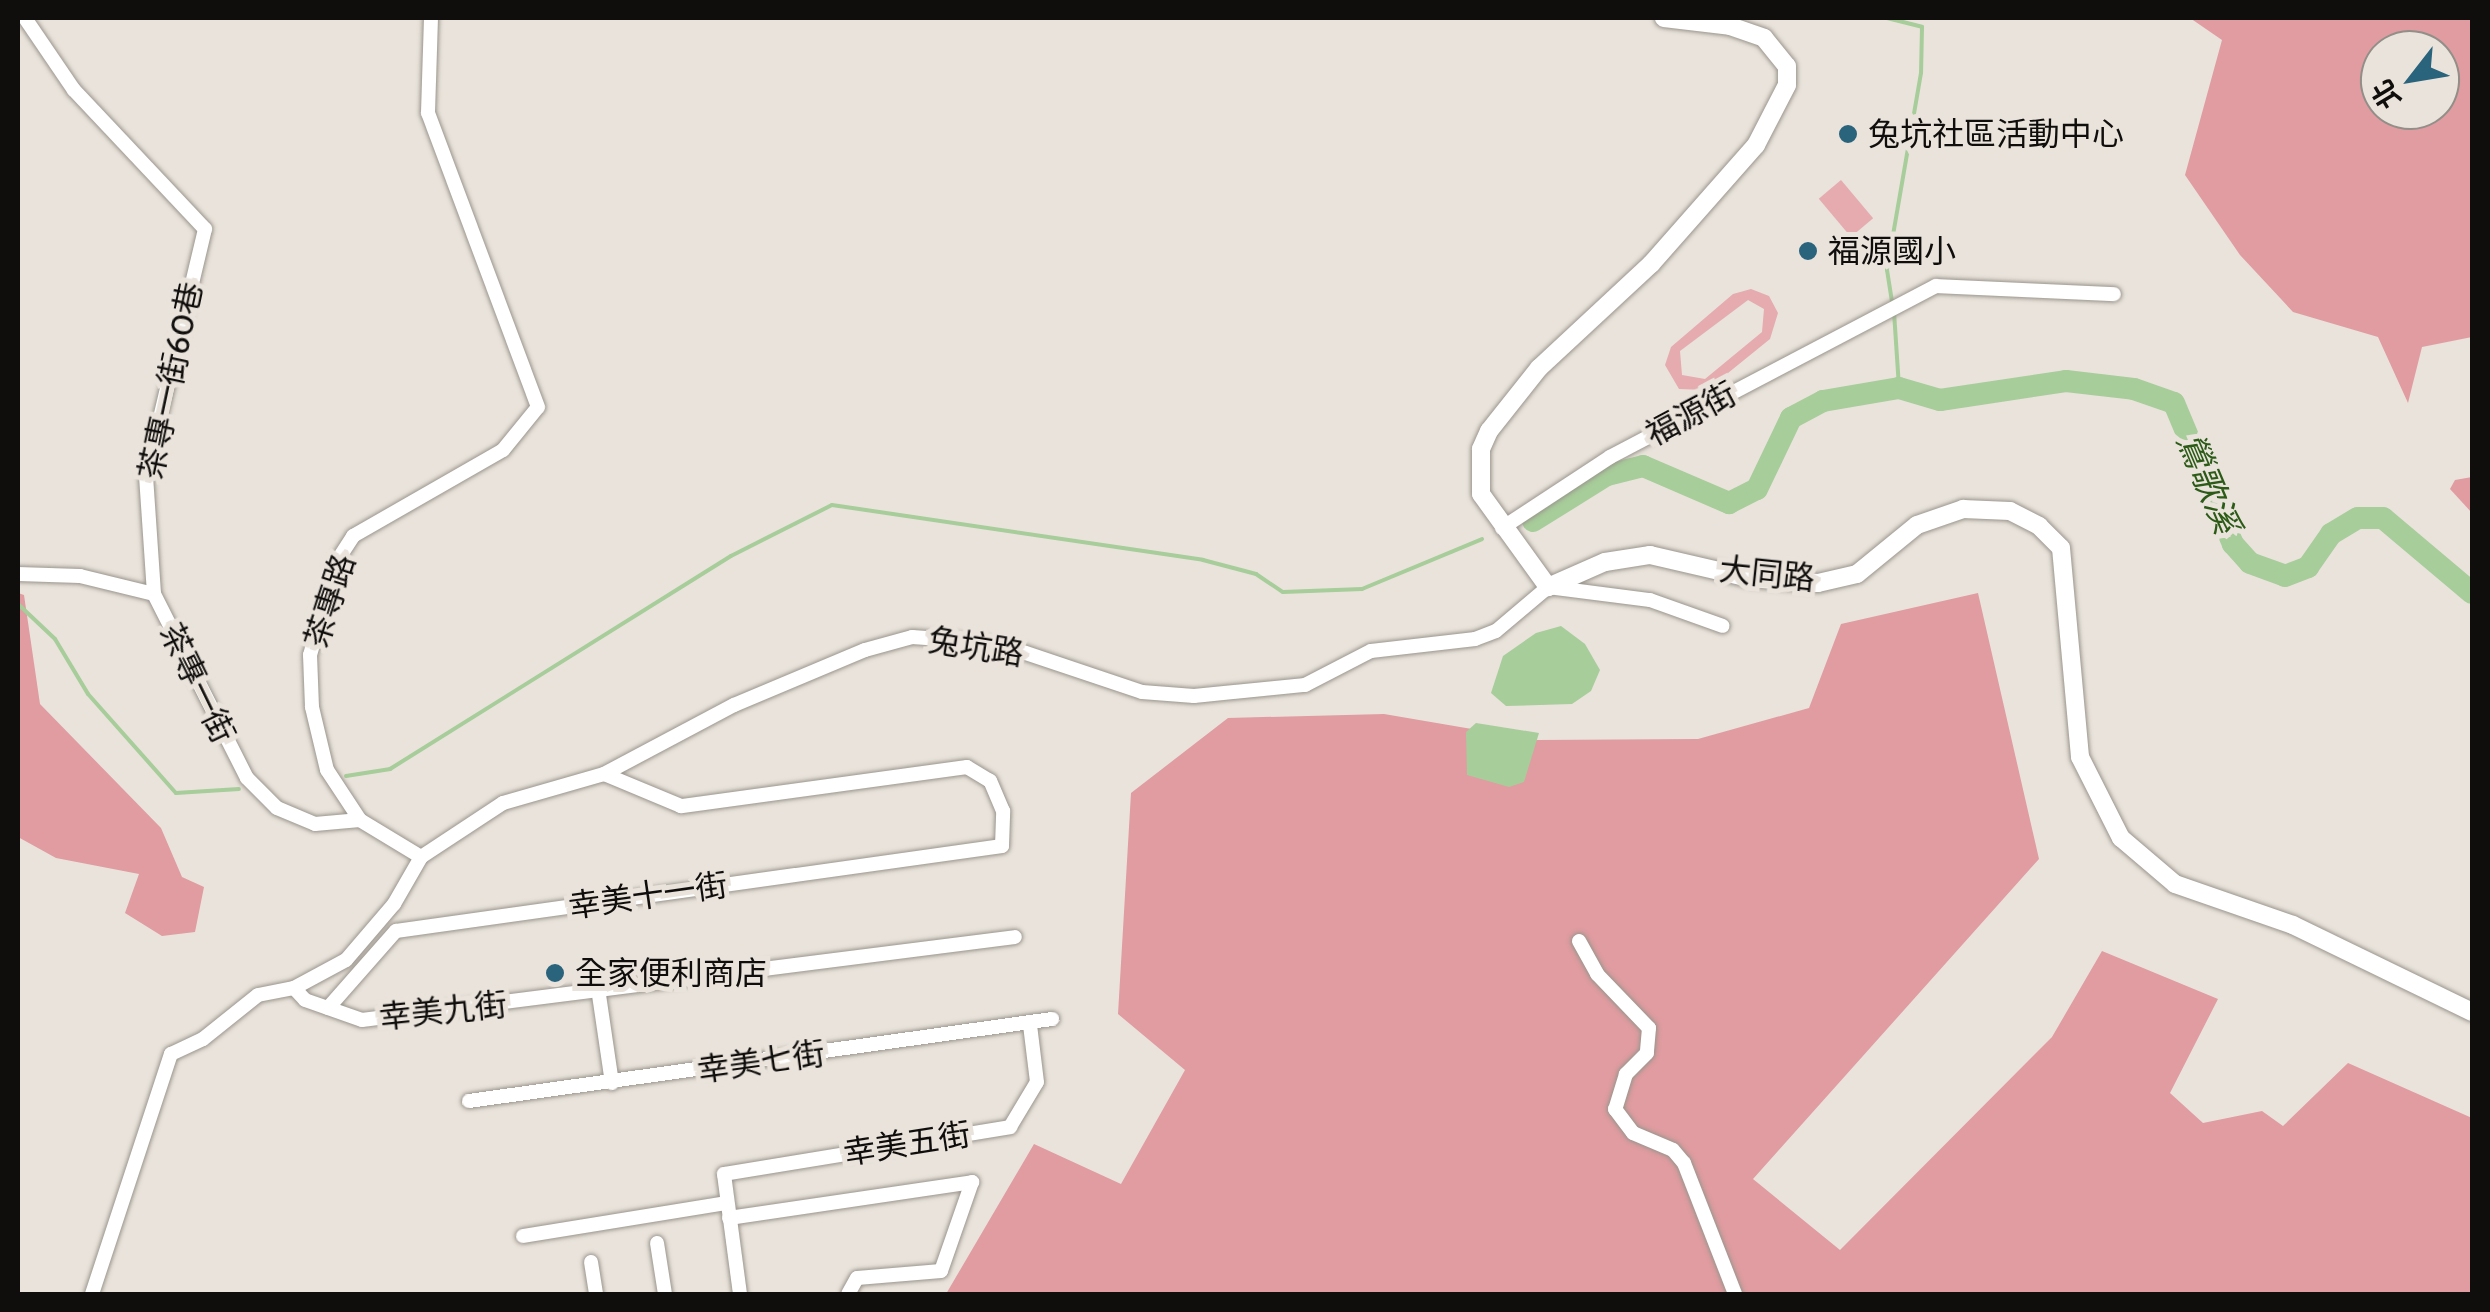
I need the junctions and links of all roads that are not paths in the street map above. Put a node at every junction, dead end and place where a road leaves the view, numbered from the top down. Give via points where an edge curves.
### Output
1 (25, 18) edge
2 (431, 18) edge
3 (1664, 18) edge
4 (1717, 21) edge
5 (2114, 294) dead end
6 (1502, 528) junction
7 (18, 574) edge
8 (1548, 587) junction
9 (154, 594) junction
10 (1722, 626) dead end
11 (604, 774) junction
12 (360, 820) junction
13 (420, 858) junction
14 (1015, 937) dead end
15 (1579, 941) dead end
16 (294, 988) junction
17 (598, 994) junction
18 (328, 1008) junction
19 (2472, 1012) edge
20 (1052, 1019) dead end
21 (1030, 1025) junction
22 (612, 1083) junction
23 (469, 1101) dead end
24 (728, 1210) junction
25 (523, 1236) dead end
26 (657, 1243) dead end
27 (592, 1262) dead end
28 (92, 1294) edge
29 (596, 1294) edge
30 (665, 1294) edge
31 (740, 1294) edge
32 (848, 1294) edge
33 (1736, 1294) edge

1 - 9 street, 茶專一街60巷 via 74,90 204,229 146,476
2 - 12 street, 茶專路 via 428,113 538,406 516,441 353,536 337,562 310,655 312,708 327,770
3 - 4 street
4 - 6 street via 1750,31 1780,54 1787,66 1780,107 1756,145 1651,264 1510,400 1481,449 1478,472
5 - 6 street, 福源街 via 1936,286 1610,457
6 - 8 street
7 - 9 street, 茶專一街 via 80,576
8 - 10 street via 1650,600
8 - 11 street, 兔坑路 via 1496,631 1475,640 1370,650 1304,685 1256,693 1142,692 1008,647 912,636 734,705
8 - 19 street, 大同路 via 1604,562 1650,556 1750,578 1818,584 1857,574 1918,525 1964,510 2010,510 2061,548 2080,758 2121,838 2175,884 2293,926
9 - 12 street, 茶專一街 via 247,778 277,808 315,824
11 - 13 street, 兔坑路 via 503,803
11 - 18 street, 幸美十一街 via 681,806 967,768 990,781 1003,811 1002,846 396,931
12 - 13 street, 茶專路
13 - 16 street via 372,933 346,960
14 - 17 street, 幸美九街
15 - 33 street via 1597,974 1649,1028 1648,1052 1626,1074 1614,1108 1633,1133 1673,1150 1684,1163
16 - 18 street, 幸美九街
16 - 28 street via 258,995 202,1040 171,1054
17 - 18 street, 幸美九街 via 362,1020
17 - 22 street
20 - 21 street, 幸美七街
21 - 22 street, 幸美七街
21 - 24 street, 幸美五街 via 1037,1082 1010,1127 724,1174
22 - 23 street, 幸美七街
24 - 25 street
24 - 31 street
24 - 32 street via 972,1182 941,1270 857,1278
26 - 30 street
27 - 29 street

